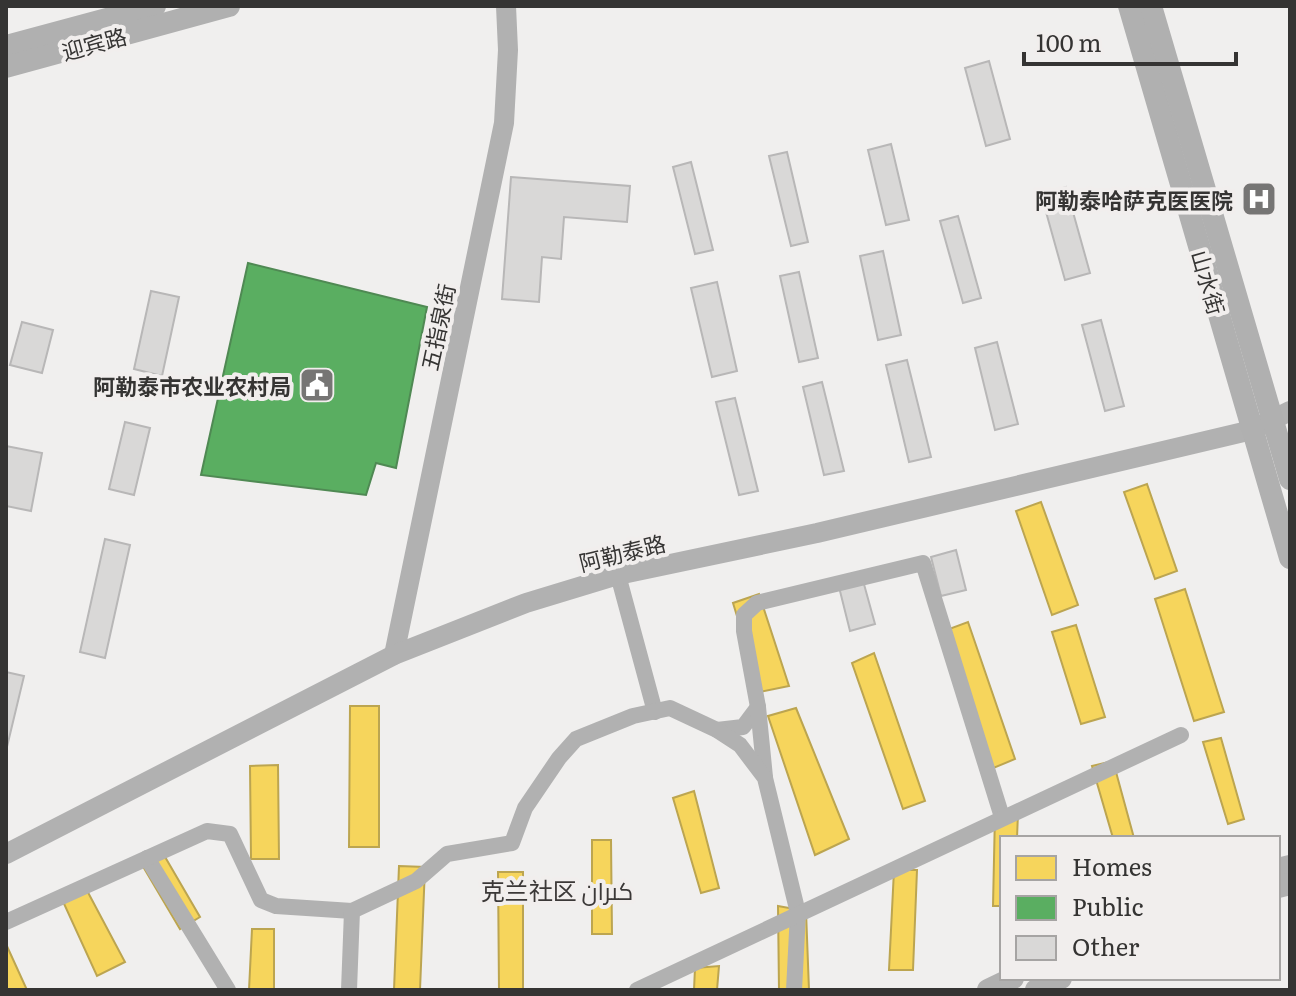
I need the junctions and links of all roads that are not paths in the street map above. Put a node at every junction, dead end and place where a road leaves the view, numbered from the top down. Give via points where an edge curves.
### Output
1 (155, 6) edge
2 (229, 6) edge
3 (506, 6) edge
4 (1129, 6) edge
5 (1151, 6) edge
6 (6, 46) edge
7 (6, 67) edge
8 (1281, 416) edge
9 (1252, 430) junction
10 (1290, 479) edge
11 (1290, 558) edge
12 (618, 575) junction
13 (394, 655) junction
14 (758, 707) junction
15 (655, 712) junction
16 (717, 730) junction
17 (1181, 735) dead end
18 (765, 778) junction
19 (1002, 817) junction
20 (6, 854) edge
21 (147, 858) junction
22 (352, 911) junction
23 (798, 913) junction
24 (6, 922) edge
25 (1009, 980) edge
26 (1057, 980) edge
27 (228, 990) edge
28 (349, 990) edge
29 (637, 990) edge
30 (794, 990) edge
31 (988, 990) edge
32 (1036, 990) edge

1 - 6 main road, 迎宾路
2 - 7 main road, 迎宾路
3 - 13 street, 五指泉街 via 504,123
4 - 9 main road, 山水街
5 - 8 main road, 山水街
8 - 9 street, 阿勒泰路
8 - 10 main road, 山水街
9 - 11 main road, 山水街
9 - 12 street, 阿勒泰路
12 - 13 street, 阿勒泰路 via 526,603
12 - 15 street
13 - 20 street, 阿勒泰路
14 - 16 street via 743,727
14 - 18 street
14 - 19 street via 744,631 744,615 757,603 923,563
15 - 16 street via 670,708
15 - 22 street via 576,739 525,808 512,843 447,854 416,881
16 - 18 street via 740,745
17 - 19 street
18 - 23 street
19 - 23 street
21 - 22 street via 207,831 230,834 261,900 276,906
21 - 24 street
21 - 27 street
22 - 28 street
23 - 29 street
23 - 30 street
25 - 31 main road
26 - 32 main road

